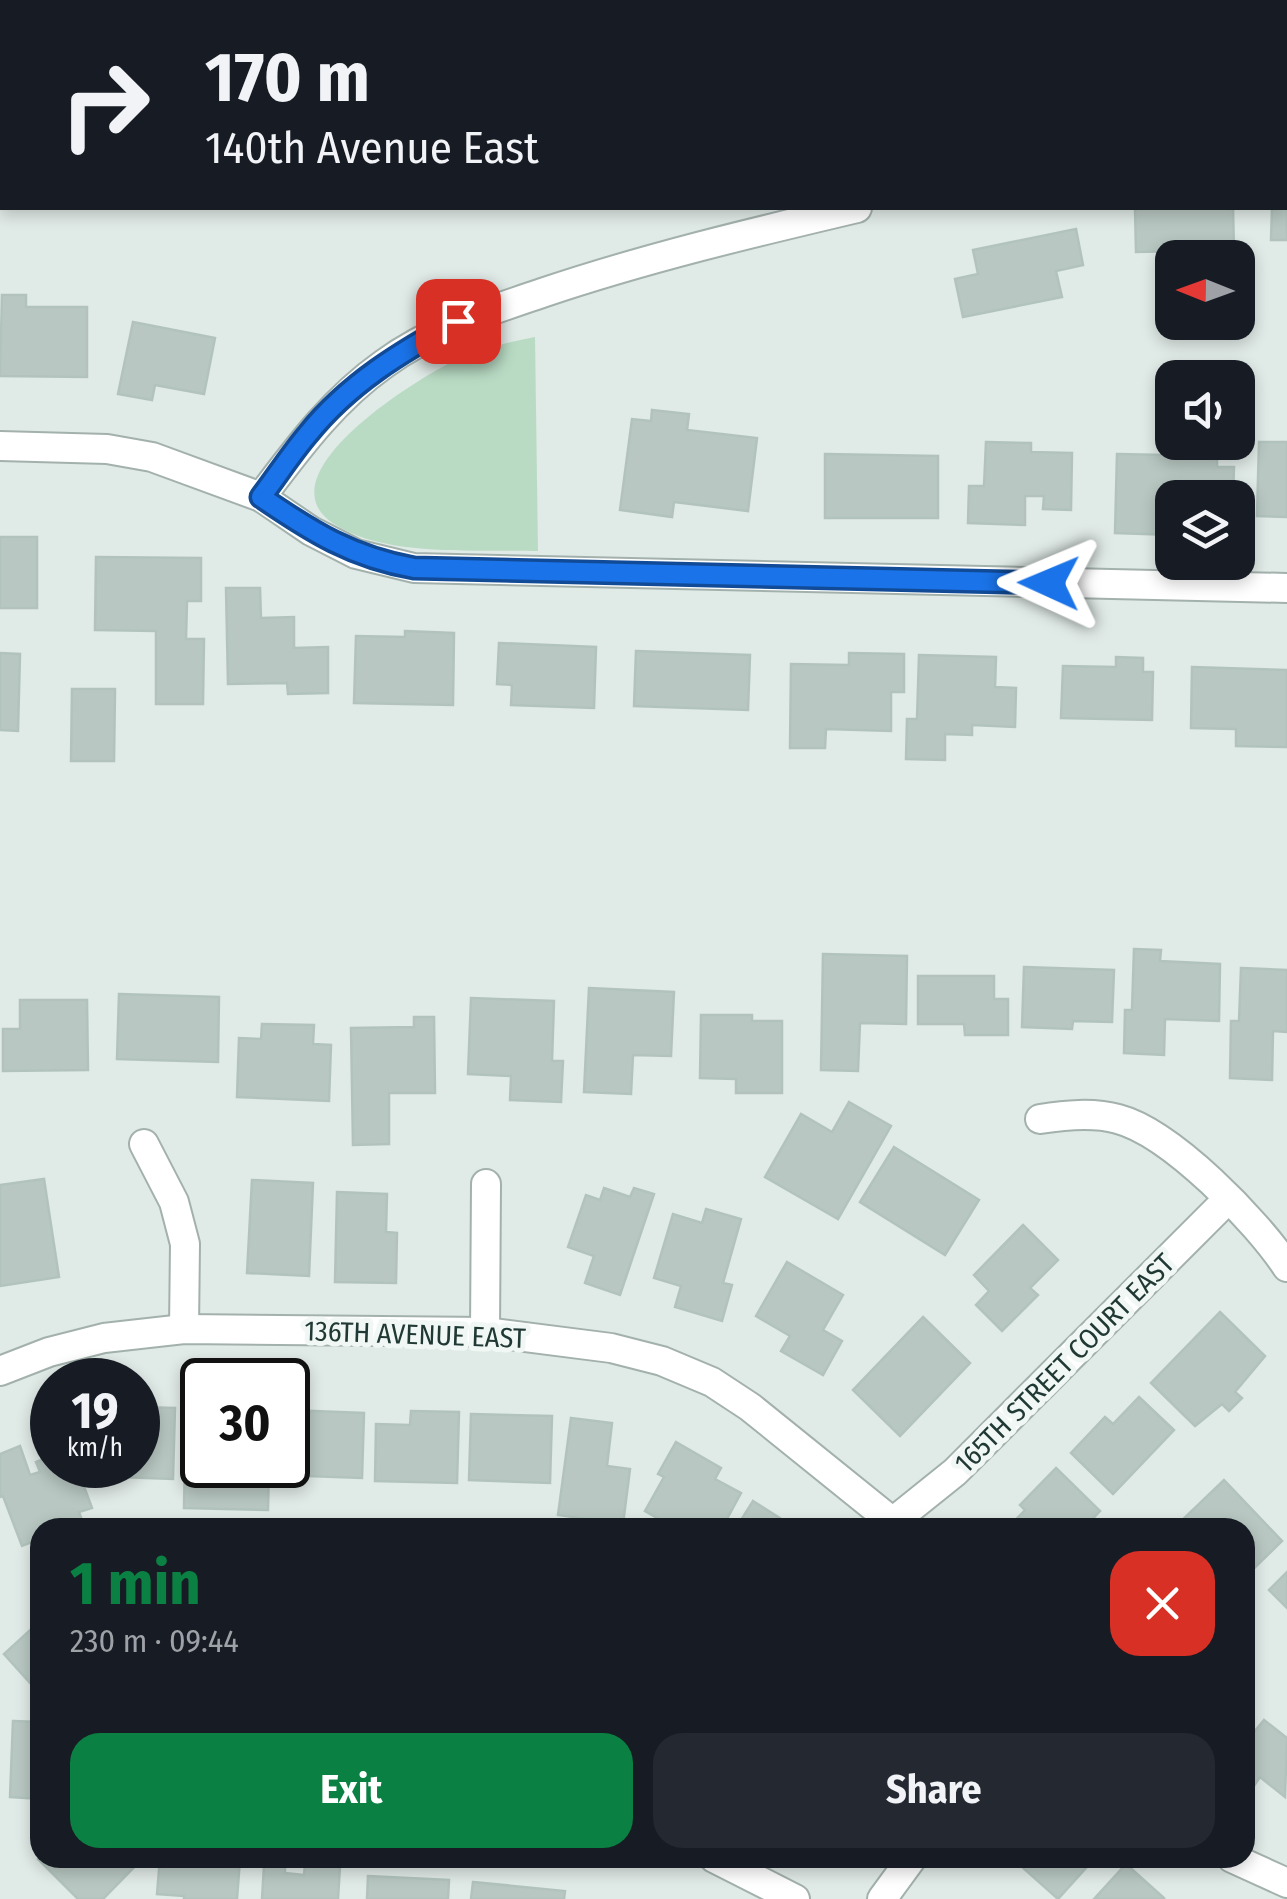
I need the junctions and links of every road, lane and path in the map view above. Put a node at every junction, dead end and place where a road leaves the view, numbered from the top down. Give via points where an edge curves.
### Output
1 (849, 210) edge
2 (0, 446) edge
3 (261, 497) junction
4 (1287, 588) edge
5 (1040, 1119) dead end
6 (144, 1144) dead end
7 (486, 1184) dead end
8 (1228, 1199) junction
9 (1287, 1267) edge
10 (184, 1328) junction
11 (485, 1332) junction
12 (0, 1371) edge
13 (889, 1518) edge
14 (904, 1518) edge
15 (734, 1868) edge
16 (905, 1868) edge
17 (1254, 1868) edge
18 (1287, 1883) edge
19 (795, 1899) edge
20 (882, 1899) edge

1 - 3 street via 637,262 458,321 356,385
2 - 3 street via 152,457
3 - 4 street via 356,554 414,568
5 - 8 street via 1118,1119 1161,1138
6 - 10 street via 174,1202 185,1244
7 - 11 street
8 - 9 street
8 - 14 street, 165TH STREET COURT EAST
10 - 11 street, 136TH AVENUE EAST
10 - 12 street, 136TH AVENUE EAST via 104,1338
11 - 13 street, 136TH AVENUE EAST via 610,1348 712,1382
15 - 19 street
16 - 20 street
17 - 18 street

